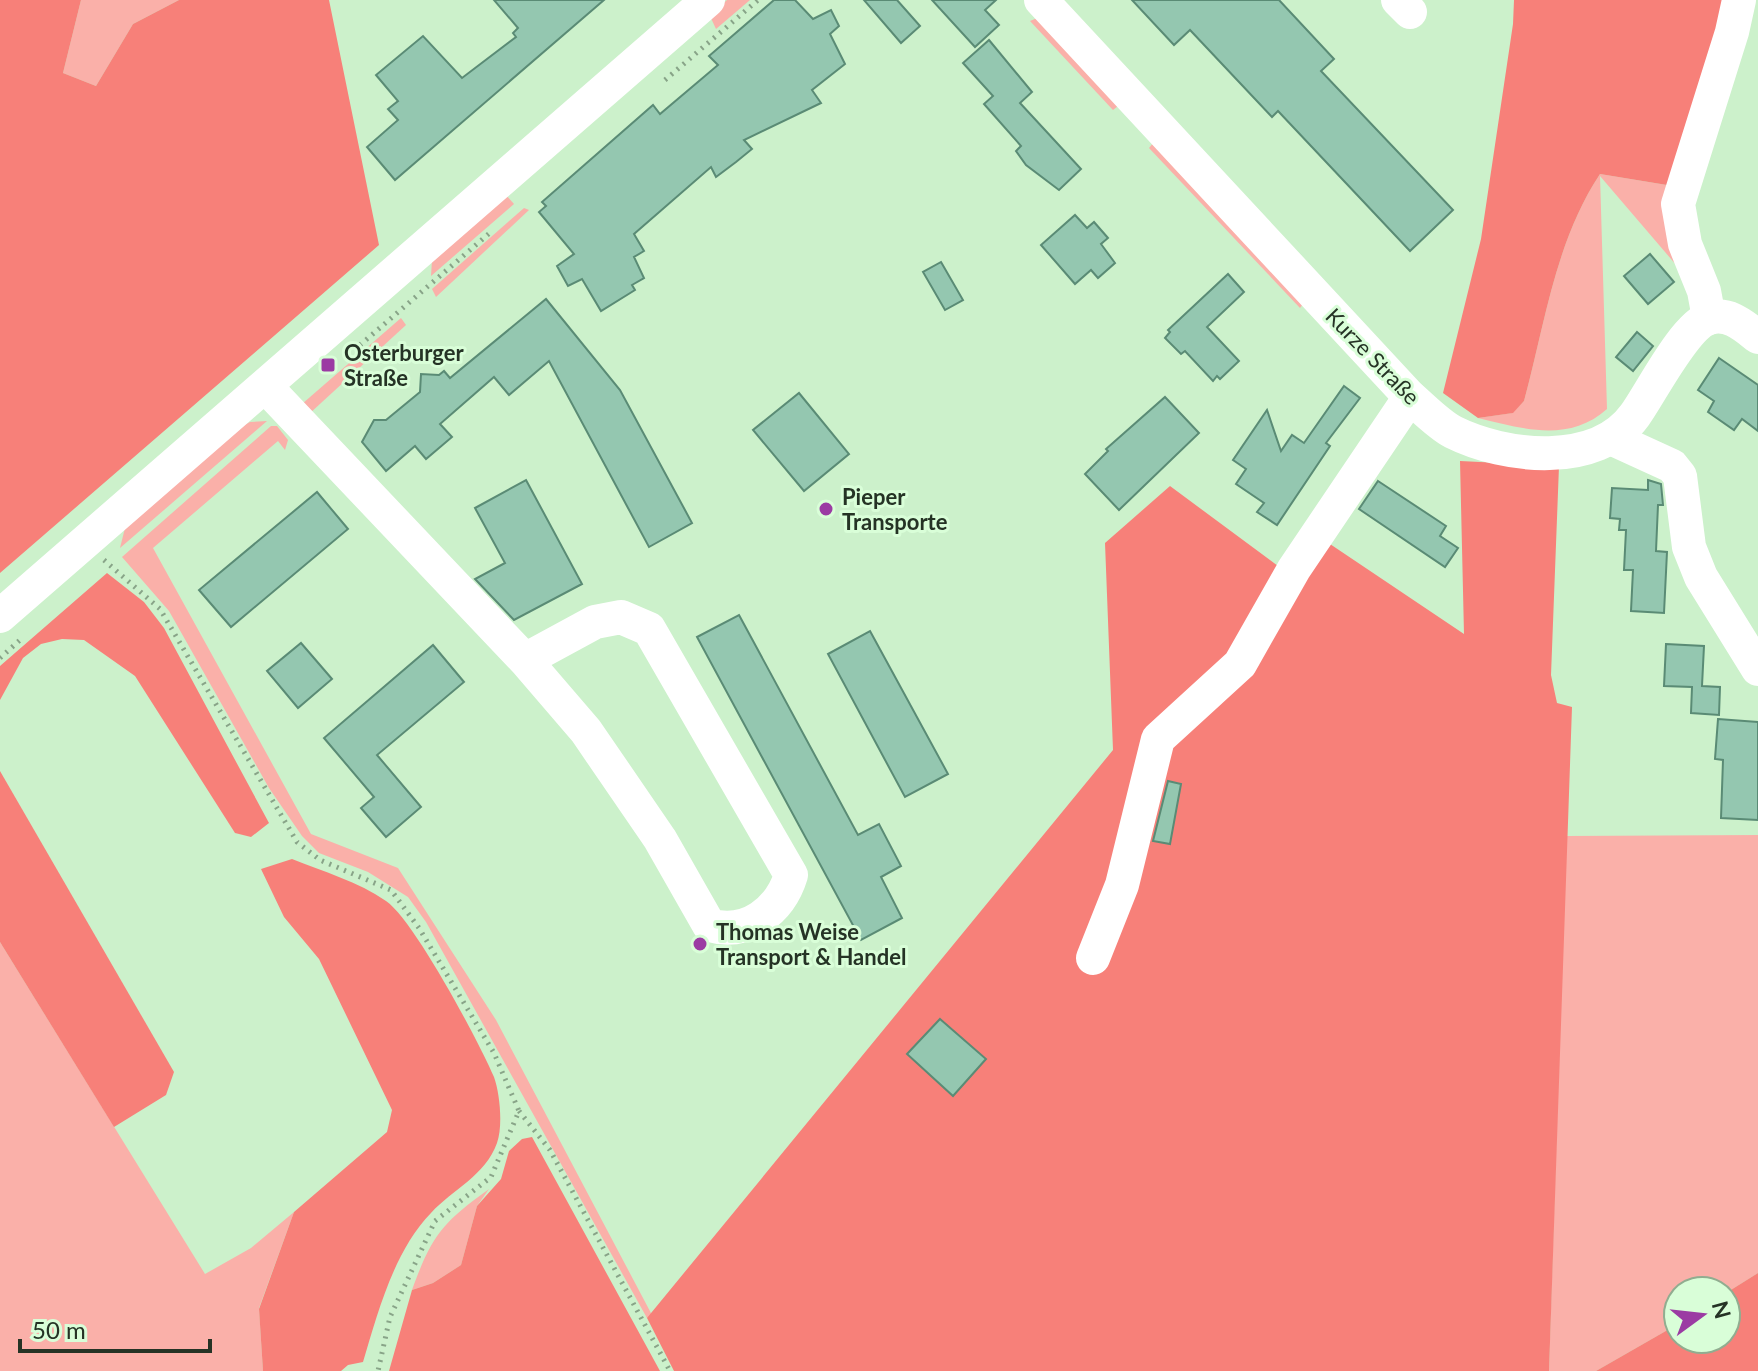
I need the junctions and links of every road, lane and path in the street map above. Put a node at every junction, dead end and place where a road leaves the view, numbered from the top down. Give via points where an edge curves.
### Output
1 (708, 0) edge
2 (1041, 0) edge
3 (1739, 0) edge
4 (1709, 318) junction
5 (1758, 337) edge
6 (266, 387) junction
7 (1410, 397) junction
8 (1613, 439) junction
9 (88, 540) junction
10 (0, 616) edge
11 (525, 660) junction
12 (1758, 669) edge
13 (1093, 958) dead end
14 (519, 1111) junction
15 (378, 1371) edge
16 (670, 1371) edge

1 - 6 street
2 - 7 street, Kurze Straße
3 - 4 street via 1678,204
4 - 5 street via 1732,320
4 - 8 street via 1690,333
6 - 9 street
6 - 11 street
7 - 8 street, Kurze Straße via 1450,430 1481,444 1535,452 1595,447
7 - 13 street via 1294,569 1240,664 1158,739 1122,885
8 - 12 street via 1672,466 1680,476 1689,547 1701,577
9 - 10 street
9 - 14 path via 160,609 297,842 320,860 391,890 494,1053
11 - 11 street via 595,622 621,617 649,629 791,875 784,897 768,915 727,930 709,925 611,766
14 - 15 path via 491,1177 435,1221 390,1317
14 - 16 path via 550,1150

